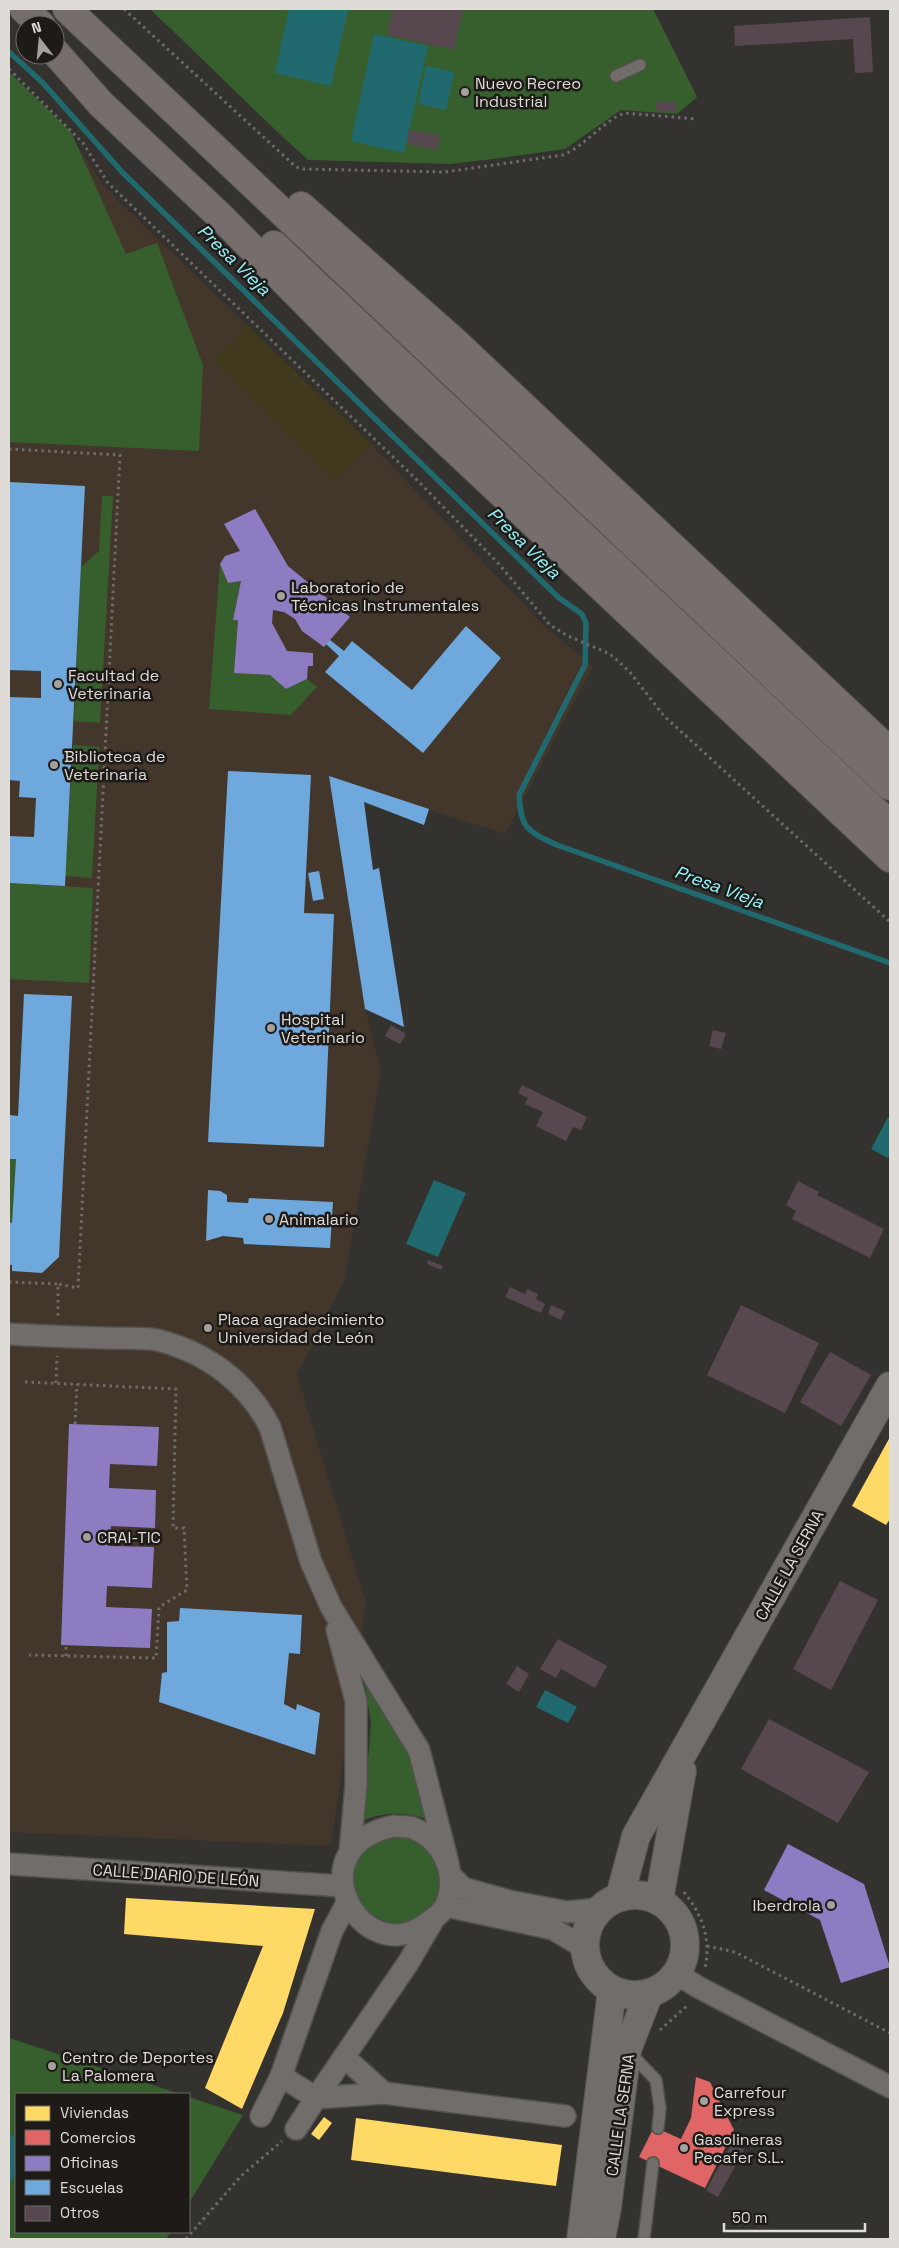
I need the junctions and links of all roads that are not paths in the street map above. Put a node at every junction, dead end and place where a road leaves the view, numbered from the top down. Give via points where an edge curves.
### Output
1 (67, 9) edge
2 (80, 9) edge
3 (65, 47) edge
4 (65, 63) edge
5 (640, 66) dead end
6 (616, 76) dead end
7 (890, 752) edge
8 (890, 786) edge
9 (890, 825) edge
10 (890, 858) edge
11 (9, 1334) edge
12 (890, 1386) edge
13 (331, 1607) junction
14 (688, 1745) junction
15 (350, 1852) junction
16 (9, 1864) edge
17 (449, 1869) junction
18 (670, 1893) junction
19 (345, 1895) junction
20 (609, 1903) junction
21 (441, 1912) junction
22 (585, 1948) junction
23 (690, 1975) junction
24 (612, 1990) junction
25 (649, 1993) junction
26 (627, 2050) junction
27 (344, 2057) junction
28 (281, 2076) junction
29 (890, 2087) edge
30 (384, 2093) junction
31 (316, 2098) junction
32 (261, 2116) dead end
33 (565, 2116) dead end
34 (658, 2128) dead end
35 (296, 2129) road end
36 (653, 2164) dead end
37 (581, 2239) edge
38 (601, 2239) edge
39 (644, 2239) edge

1 - 8 highway
2 - 7 highway via 142,59 265,174 454,341
3 - 9 highway
4 - 10 highway via 101,104 223,218 400,398
5 - 6 lane
11 - 13 street via 155,1340 196,1352 223,1370 248,1392 270,1427 310,1562
12 - 14 street, CALLE LA SERNA
13 - 15 street via 356,1701 356,1785
13 - 17 street via 419,1750
14 - 18 street, CALLE LA SERNA via 676,1801
14 - 20 street, CALLE LA SERNA via 636,1836
15 - 17 street via 361,1838 377,1830 394,1826 411,1828 427,1835 440,1847
15 - 19 street via 343,1868
16 - 19 street, CALLE DIARIO DE LEÓN
17 - 20 street via 463,1888 508,1901 566,1912
17 - 21 street via 451,1891
18 - 20 street via 636,1894
18 - 23 street via 673,1910 682,1924 686,1941 684,1958
19 - 21 street via 357,1917 371,1928 388,1933 405,1933 421,1928
19 - 28 street
20 - 22 street, CALLE LA SERNA via 591,1921
21 - 22 street via 553,1929
21 - 27 street
22 - 24 street, CALLE LA SERNA via 593,1973
23 - 25 street
23 - 29 street via 706,1992
24 - 25 street via 637,1995
24 - 37 street, CALLE LA SERNA
25 - 26 street, CALLE LA SERNA
26 - 34 lane via 656,2080 660,2108
26 - 38 street, CALLE LA SERNA
27 - 30 street
27 - 31 street
28 - 31 street
28 - 32 street
30 - 31 street
30 - 33 street
31 - 35 street
36 - 39 lane

